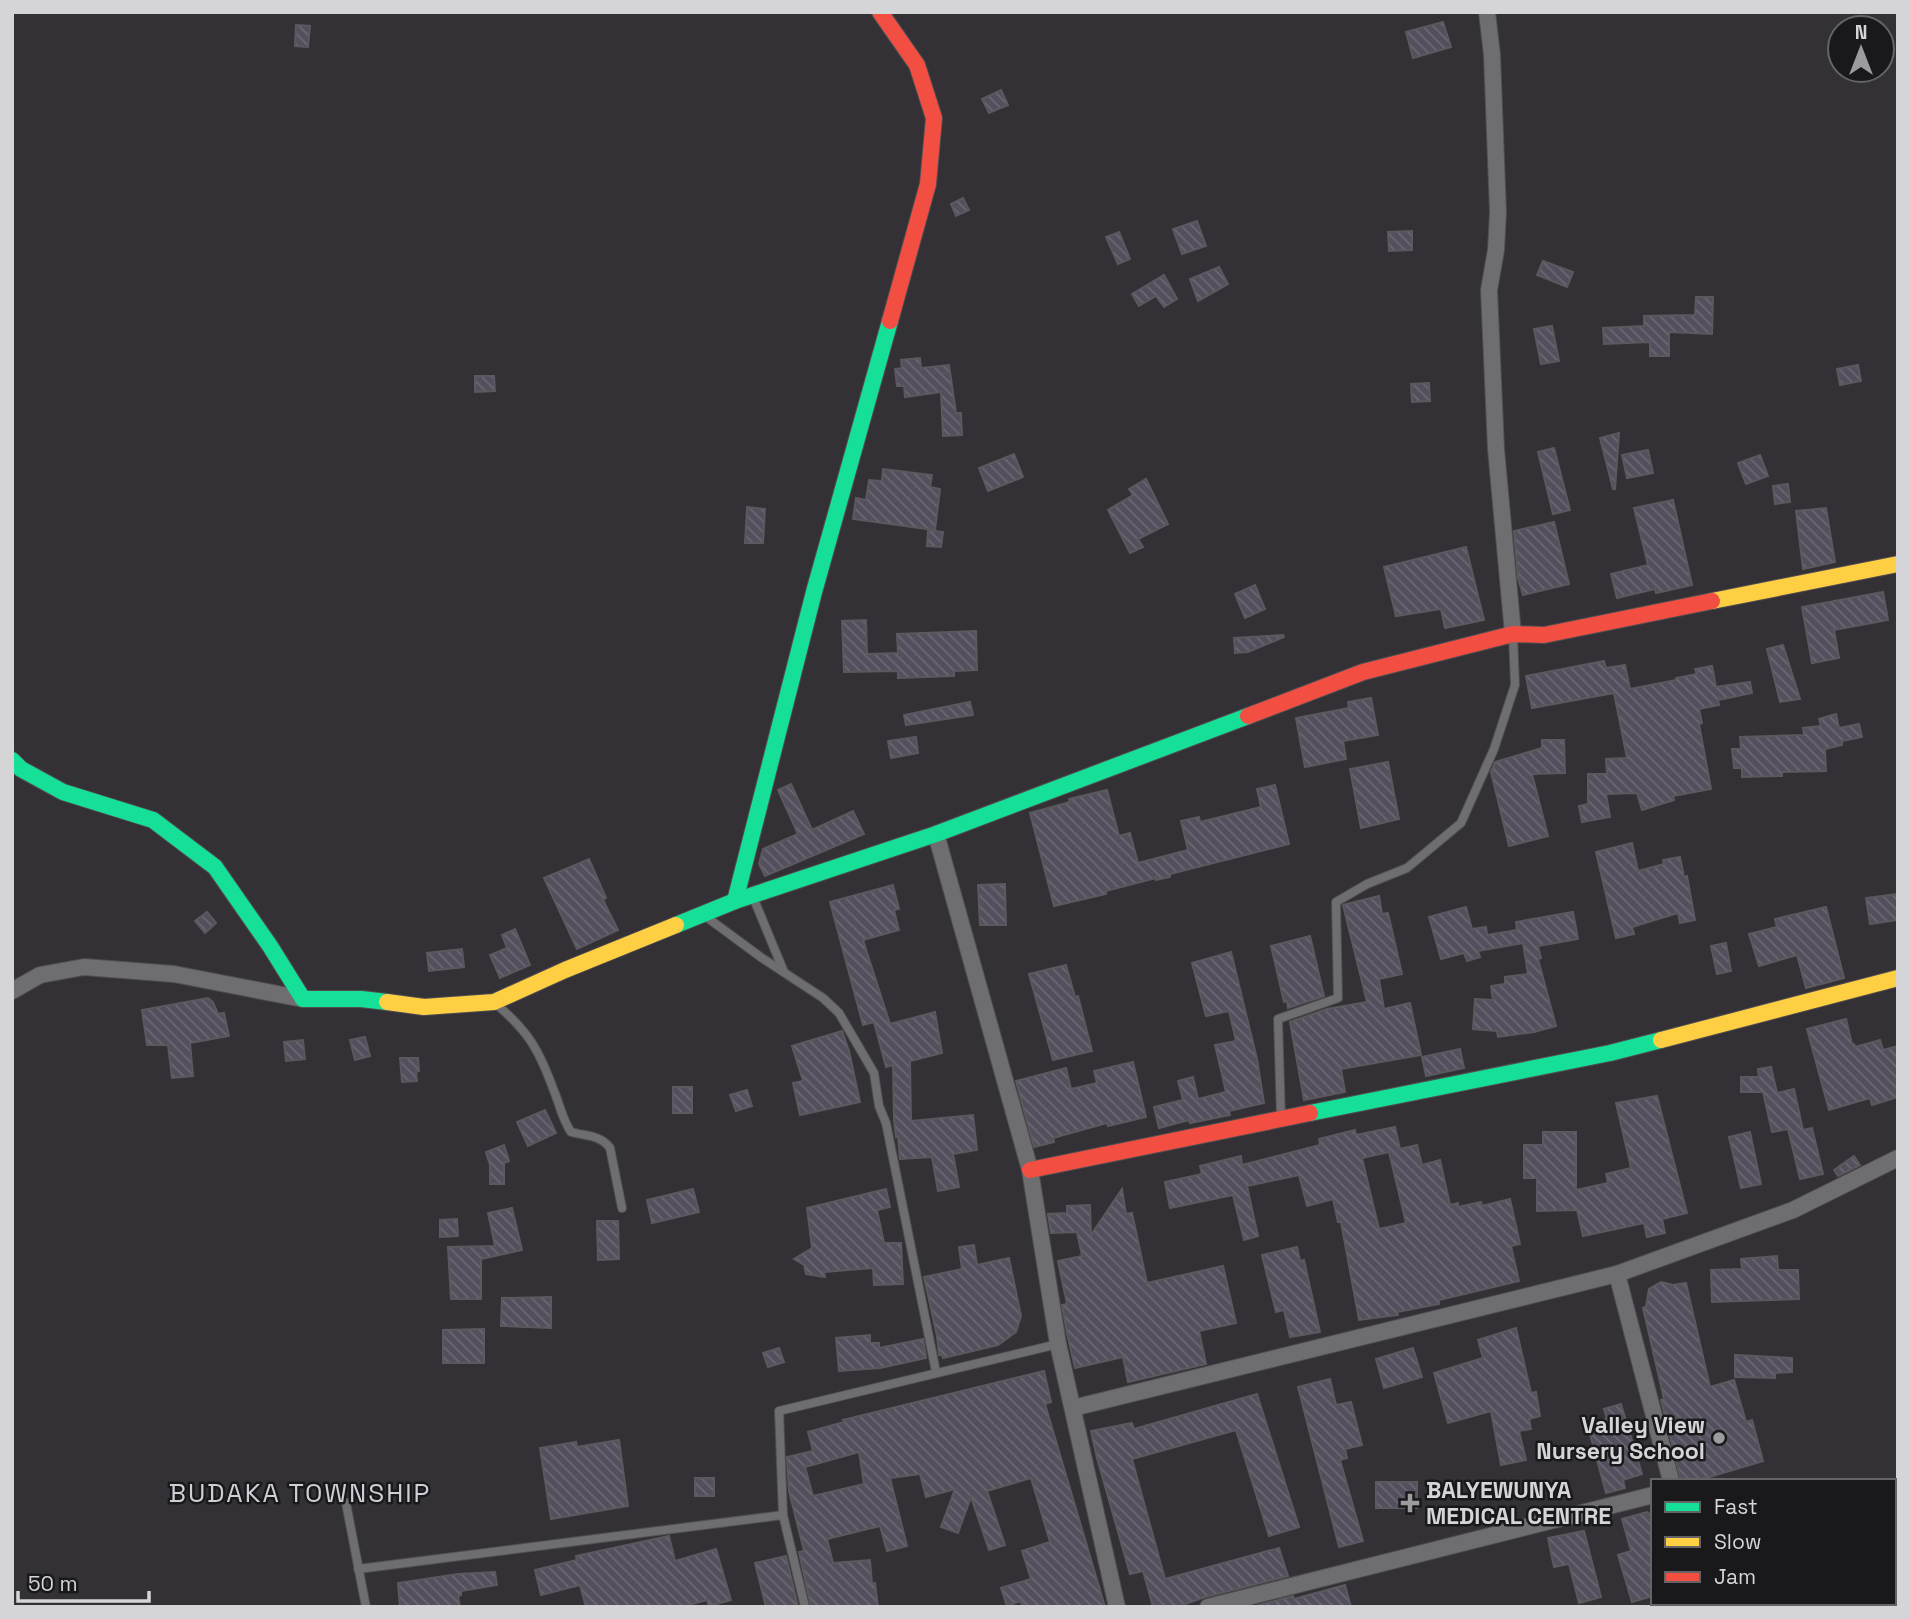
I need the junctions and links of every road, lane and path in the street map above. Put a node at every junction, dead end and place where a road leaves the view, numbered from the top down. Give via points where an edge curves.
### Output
1 (880, 12) edge
2 (1487, 12) edge
3 (1898, 564) edge
4 (1513, 634) junction
5 (12, 760) edge
6 (936, 834) junction
7 (753, 895) junction
8 (736, 901) junction
9 (703, 914) junction
10 (784, 972) junction
11 (1898, 978) edge
12 (12, 991) edge
13 (303, 999) junction
14 (494, 1002) junction
15 (1281, 1121) junction
16 (1898, 1158) edge
17 (1030, 1170) junction
18 (622, 1208) dead end
19 (1617, 1274) junction
20 (1058, 1344) junction
21 (936, 1372) junction
22 (1073, 1408) junction
23 (1670, 1479) edge
24 (1651, 1496) edge
25 (345, 1503) dead end
26 (783, 1515) junction
27 (358, 1569) junction
28 (366, 1607) edge
29 (805, 1607) edge
30 (1117, 1607) edge
31 (1208, 1607) edge

1 - 8 street via 917,65 934,118 928,184 814,592
2 - 4 street via 1498,212 1489,290 1496,449
3 - 4 street via 1544,635
4 - 6 street via 1363,672
4 - 15 lane via 1515,685 1494,749 1461,823 1407,868 1336,902 1338,998 1278,1020
5 - 13 street via 63,792 153,820 215,867
6 - 7 street
6 - 17 street
7 - 8 street
7 - 10 lane
8 - 9 street
9 - 10 lane
9 - 14 street
10 - 21 lane via 839,1013 874,1073
11 - 15 street via 1609,1053
12 - 13 street via 40,975 84,967 174,974
13 - 14 street via 361,999 424,1007
14 - 18 lane via 520,1024 535,1045 571,1132 599,1138 610,1148
15 - 17 street
16 - 19 street via 1793,1210
17 - 20 street
19 - 22 street
19 - 23 street
20 - 21 lane
20 - 22 street
21 - 26 lane via 779,1411
22 - 30 street
24 - 31 street
25 - 27 lane
26 - 27 lane
26 - 29 lane
27 - 28 lane

